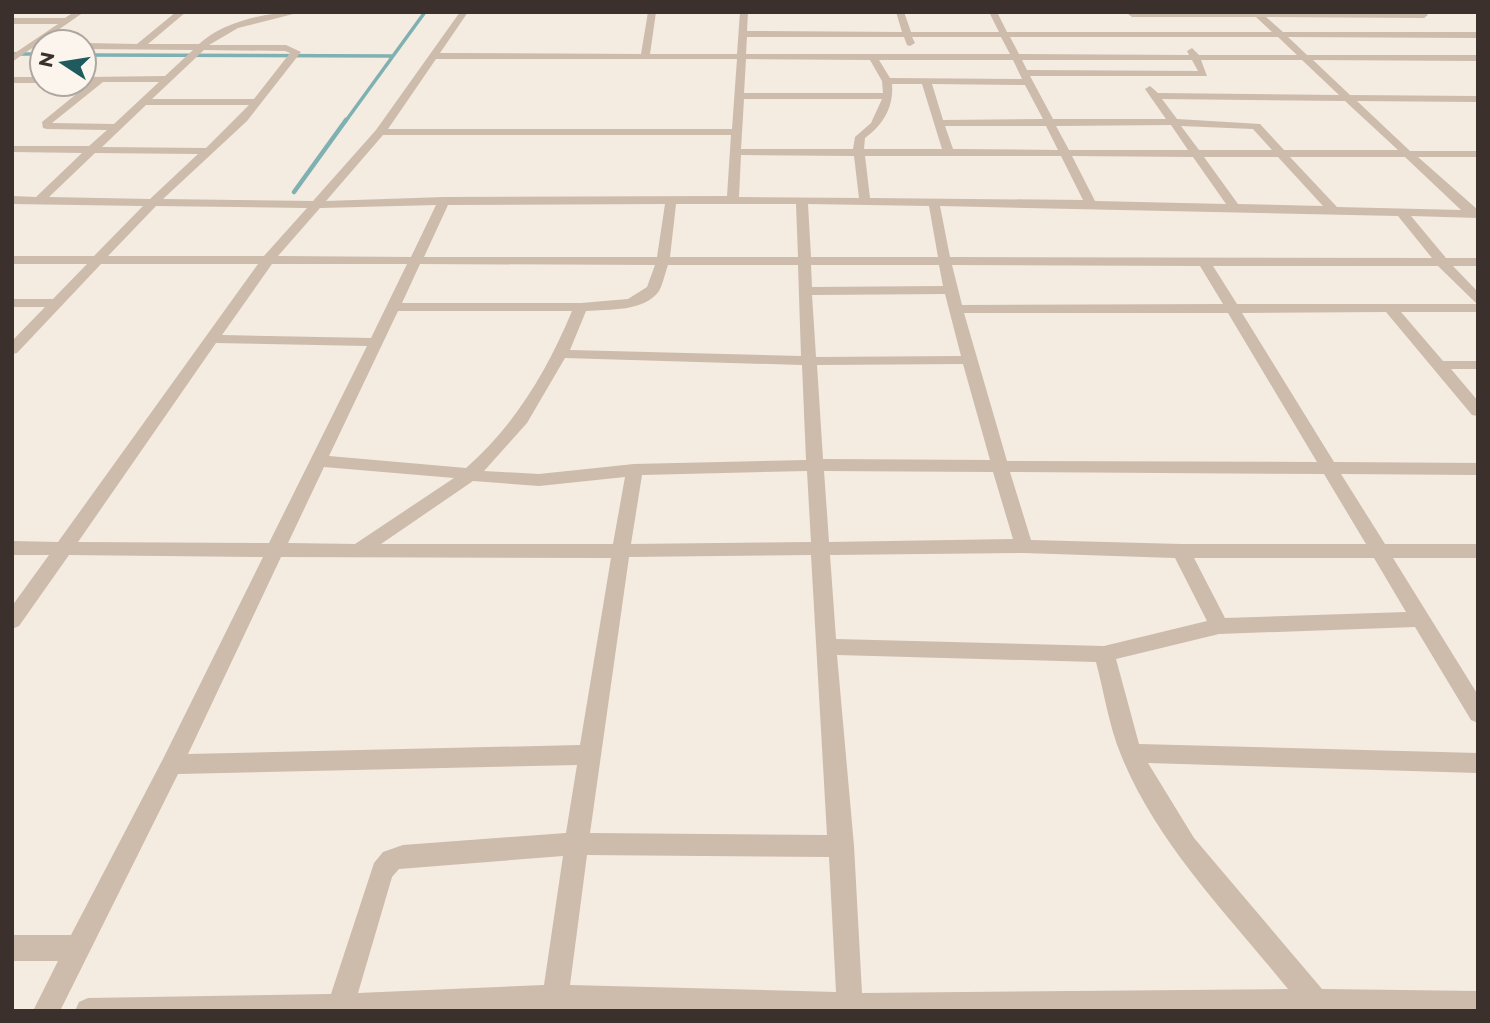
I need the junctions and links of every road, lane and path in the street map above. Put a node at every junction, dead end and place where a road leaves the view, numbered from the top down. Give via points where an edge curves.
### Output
1 (80, 12) edge
2 (182, 12) edge
3 (297, 12) edge
4 (464, 12) edge
5 (652, 12) edge
6 (744, 12) edge
7 (900, 12) edge
8 (993, 12) edge
9 (1131, 13) edge
10 (1257, 13) edge
11 (1352, 13) edge
12 (1422, 14) edge
13 (12, 21) edge
14 (67, 21) junction
15 (59, 28) edge
16 (742, 34) junction
17 (907, 34) junction
18 (1004, 34) junction
19 (1148, 34) junction
20 (1181, 35) junction
21 (1281, 35) junction
22 (1379, 35) junction
23 (1452, 35) junction
24 (1478, 35) edge
25 (98, 46) edge
26 (141, 46) junction
27 (204, 47) junction
28 (28, 51) edge
29 (1478, 52) edge
30 (434, 56) junction
31 (645, 56) junction
32 (742, 56) junction
33 (873, 56) junction
34 (914, 57) junction
35 (1016, 57) junction
36 (1196, 57) junction
37 (1407, 58) junction
38 (1478, 58) edge
39 (12, 59) edge
40 (1304, 59) junction
41 (1138, 74) junction
42 (1025, 77) junction
43 (101, 79) joint
44 (169, 79) junction
45 (887, 81) junction
46 (926, 82) junction
47 (741, 96) junction
48 (888, 96) junction
49 (1154, 96) junction
50 (1350, 98) junction
51 (1478, 99) edge
52 (145, 102) junction
53 (255, 102) junction
54 (939, 122) junction
55 (1173, 122) junction
56 (1049, 123) junction
57 (117, 127) junction
58 (380, 132) junction
59 (738, 132) junction
60 (12, 149) edge
61 (94, 149) junction
62 (210, 151) junction
63 (736, 152) junction
64 (859, 152) junction
65 (948, 152) junction
66 (1064, 152) junction
67 (1195, 152) junction
68 (1284, 153) junction
69 (1409, 154) junction
70 (1478, 154) edge
71 (12, 200) edge
72 (39, 200) junction
73 (671, 200) junction
74 (444, 201) junction
75 (733, 201) junction
76 (802, 202) junction
77 (865, 202) junction
78 (934, 203) junction
79 (151, 204) junction
80 (1091, 204) junction
81 (316, 205) junction
82 (1236, 208) junction
83 (1335, 212) junction
84 (1402, 213) junction
85 (1475, 214) edge
86 (12, 260) edge
87 (95, 260) junction
88 (268, 260) junction
89 (804, 260) junction
90 (943, 260) junction
91 (416, 261) junction
92 (663, 261) junction
93 (1441, 262) junction
94 (1478, 262) edge
95 (1205, 263) junction
96 (806, 290) junction
97 (951, 290) junction
98 (1478, 300) edge
99 (12, 303) edge
100 (55, 303) junction
101 (394, 307) junction
102 (581, 307) junction
103 (1232, 308) junction
104 (1478, 308) edge
105 (957, 309) junction
106 (1391, 309) junction
107 (213, 339) junction
108 (375, 342) junction
109 (12, 350) edge
110 (562, 354) junction
111 (969, 360) junction
112 (808, 361) junction
113 (1440, 365) junction
114 (1478, 365) edge
115 (1478, 411) edge
116 (319, 461) junction
117 (1001, 464) junction
118 (816, 465) junction
119 (1326, 466) junction
120 (1478, 469) edge
121 (634, 470) junction
122 (468, 476) junction
123 (1024, 546) junction
124 (822, 547) junction
125 (12, 548) edge
126 (62, 549) junction
127 (273, 550) junction
128 (622, 550) junction
129 (358, 551) junction
130 (1181, 551) junction
131 (1379, 551) junction
132 (1478, 551) edge
133 (1420, 619) junction
134 (12, 621) edge
135 (1219, 626) junction
136 (827, 647) junction
137 (1104, 654) junction
138 (1478, 714) edge
139 (1131, 753) junction
140 (589, 755) junction
141 (1478, 763) edge
142 (172, 764) junction
143 (576, 844) junction
144 (842, 846) junction
145 (12, 948) edge
146 (77, 948) junction
147 (555, 999) junction
148 (1316, 1003) junction
149 (1478, 1004) edge
150 (1372, 1007) edge
151 (339, 1009) edge
152 (850, 1009) edge
153 (46, 1011) edge
154 (88, 1011) edge

1 - 14 street
2 - 26 street
3 - 27 street via 223,30
4 - 30 street
5 - 31 street
6 - 16 street
7 - 17 street
8 - 18 street
9 - 10 street
9 - 19 street
10 - 11 street
10 - 21 street
11 - 12 street
11 - 22 street
12 - 23 street
13 - 14 street
14 - 15 street
16 - 17 street
16 - 32 street
17 - 18 street
17 - 34 street
18 - 19 street
18 - 35 street
19 - 20 street
20 - 21 street
20 - 36 street
21 - 22 street
21 - 40 street
22 - 23 street
22 - 37 street
23 - 24 street
23 - 29 street
25 - 26 street
26 - 27 street
27 - 44 street
27 - 53 street via 296,52
28 - 39 street
30 - 31 street
30 - 58 street
31 - 32 street
32 - 33 street
32 - 47 street
33 - 34 street
33 - 45 street
34 - 35 street
35 - 36 street
35 - 42 street
36 - 40 street
36 - 41 street via 1204,74
37 - 38 street
37 - 40 street
40 - 50 street
41 - 42 street
41 - 49 street
42 - 46 street
42 - 56 street
43 - 44 street
43 - 57 street via 47,126
44 - 52 street
45 - 46 street
45 - 48 street
46 - 54 street
47 - 48 street
47 - 59 street
48 - 64 street via 876,125 860,137
49 - 50 street
49 - 55 street
50 - 51 street
50 - 69 street
52 - 53 street
52 - 57 street
53 - 62 street
54 - 56 street
54 - 65 street
55 - 56 street
55 - 67 street
55 - 68 street via 1256,126
56 - 66 street
57 - 61 street
58 - 59 street
58 - 81 street
59 - 63 street
60 - 61 street
61 - 62 street
61 - 72 street
62 - 79 street
63 - 64 street
63 - 75 street
64 - 65 street
64 - 77 street
65 - 66 street
66 - 67 street
66 - 80 street
67 - 68 street
67 - 82 street
68 - 69 street
68 - 83 street
69 - 70 street
69 - 85 street
71 - 72 street
72 - 79 street
73 - 74 street
73 - 75 street
73 - 92 street
74 - 81 street
74 - 91 street
75 - 76 street
76 - 77 street
76 - 89 street
77 - 78 street
78 - 80 street
78 - 90 street
79 - 81 street
79 - 87 street
80 - 82 street
81 - 88 street
82 - 83 street
83 - 84 street
84 - 85 street
84 - 93 street
86 - 87 street
87 - 88 street
87 - 100 street
88 - 91 street
88 - 107 street
89 - 90 street
89 - 92 street
89 - 96 street
90 - 95 street
90 - 97 street
91 - 92 street
91 - 101 street
92 - 102 street via 653,289 644,297 621,305
93 - 94 street
93 - 95 street
93 - 98 street
95 - 103 street
96 - 97 street
96 - 112 street
97 - 105 street
99 - 100 street
100 - 109 street
101 - 102 street
101 - 108 street
102 - 110 street
103 - 105 street
103 - 106 street
103 - 119 street
104 - 106 street
105 - 111 street
106 - 113 street
107 - 108 street
107 - 126 street
108 - 116 street
110 - 112 street
110 - 122 street via 526,414
111 - 112 street
111 - 117 street
112 - 118 street
113 - 114 street
113 - 115 street
116 - 122 street
116 - 127 street
117 - 118 street
117 - 119 street
117 - 123 street
118 - 121 street
118 - 124 street
119 - 120 street
119 - 131 street
121 - 122 street via 539,480
121 - 128 street
122 - 129 street
123 - 124 street
123 - 130 street
124 - 128 street
124 - 136 street
125 - 126 street
126 - 127 street
126 - 134 street
127 - 129 street
127 - 142 street
128 - 129 street
128 - 140 street
130 - 131 street
130 - 135 street
131 - 132 street
131 - 133 street
133 - 135 street
133 - 138 street
135 - 137 street
136 - 137 street
136 - 144 street
137 - 139 street
139 - 141 street
139 - 148 street via 1186,846
140 - 142 street
140 - 143 street
142 - 146 street
143 - 144 street
143 - 147 street
143 - 151 street via 391,860 382,871
144 - 152 street
145 - 146 street
146 - 153 street
147 - 151 street
147 - 152 street
148 - 150 street
148 - 152 street
149 - 150 street
151 - 154 street

